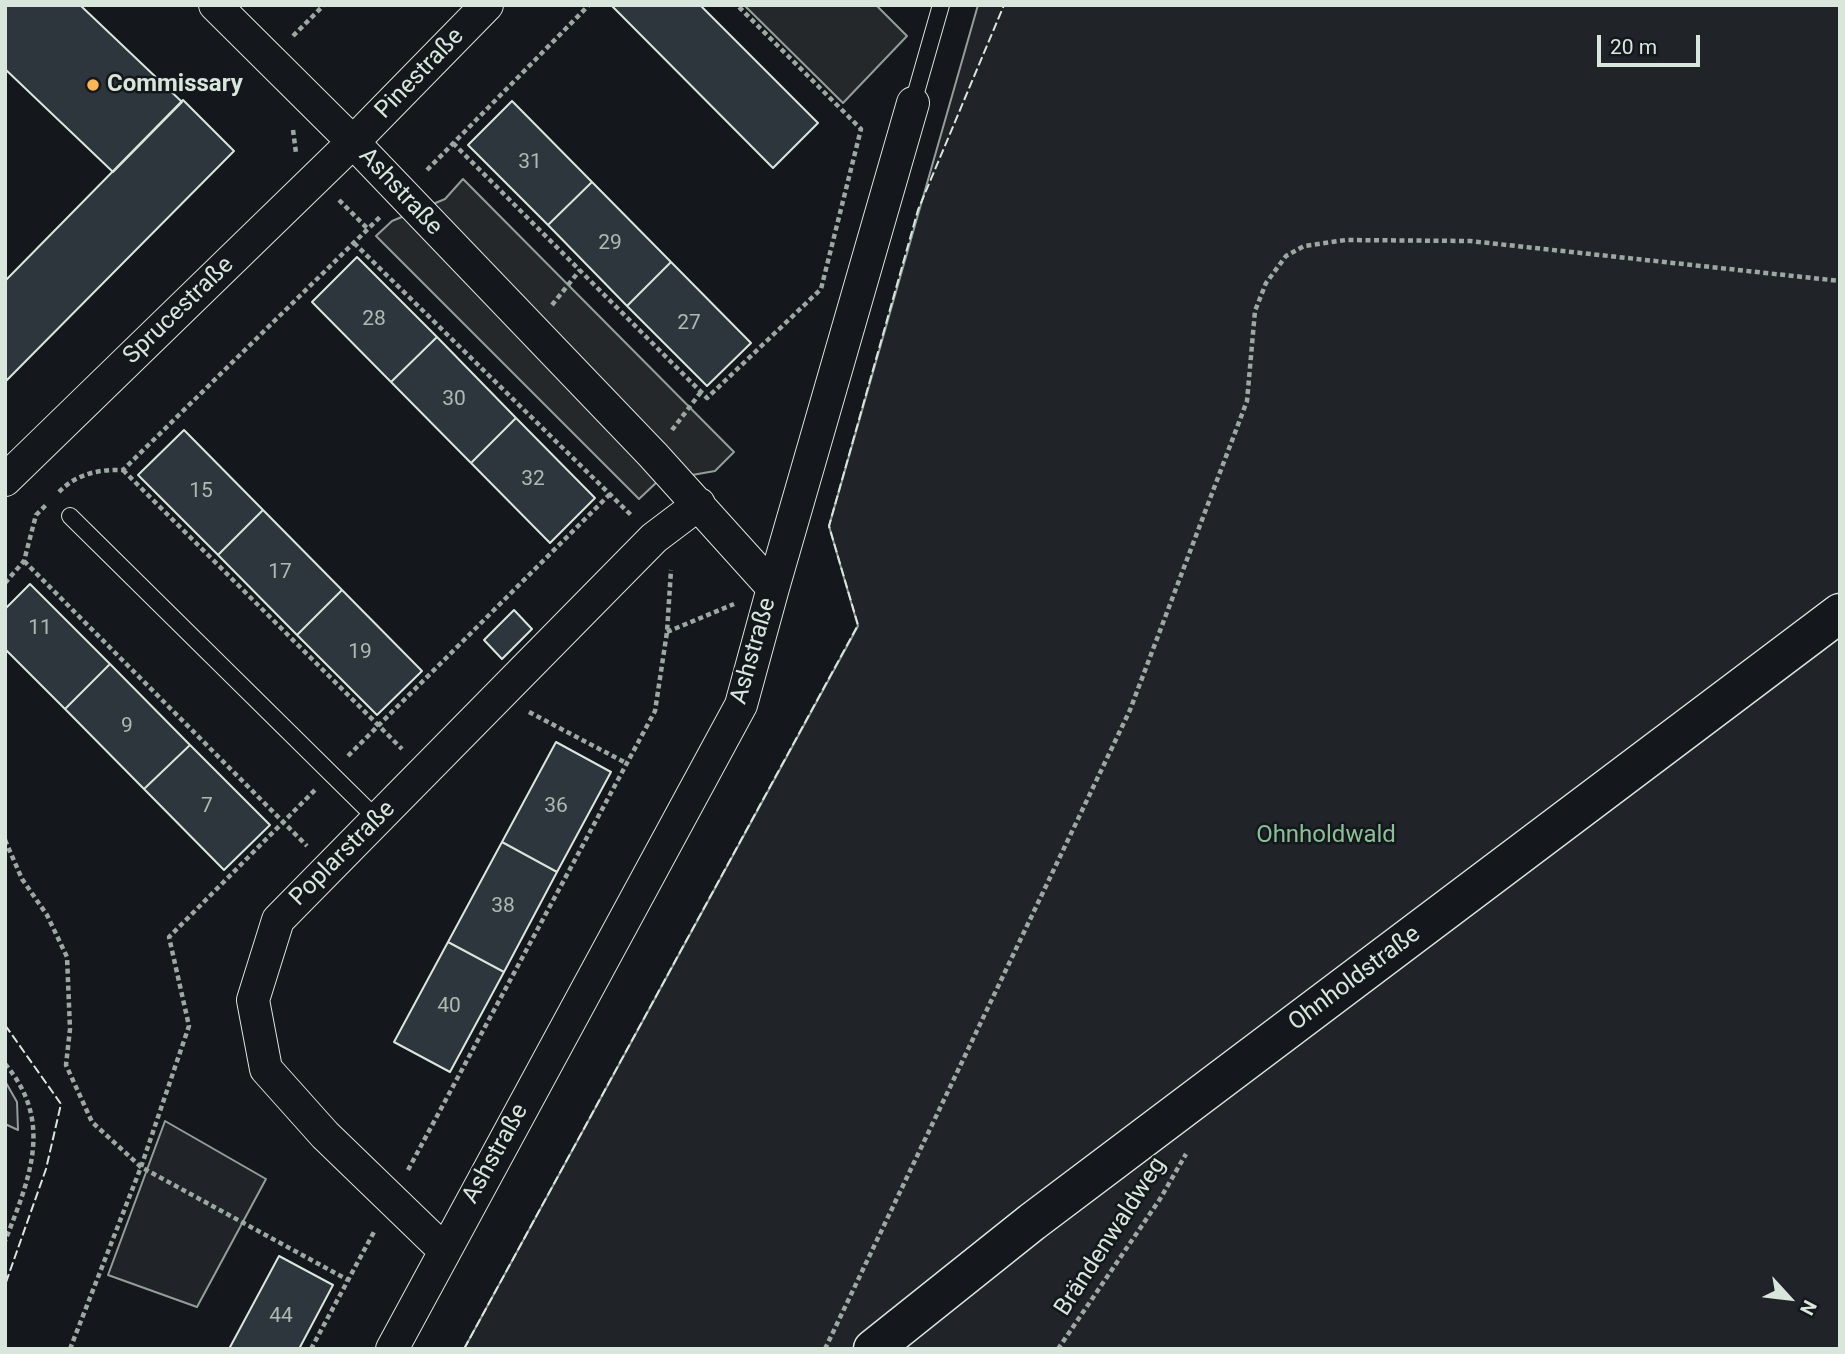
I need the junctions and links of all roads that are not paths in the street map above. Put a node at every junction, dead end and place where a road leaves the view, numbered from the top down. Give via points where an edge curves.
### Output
1 (215, 5) edge
2 (487, 5) edge
3 (941, 5) edge
4 (913, 103) joint
5 (353, 142) junction
6 (5, 480) edge
7 (699, 504) junction
8 (70, 516) dead end
9 (773, 588) junction
10 (1840, 614) edge
11 (377, 820) junction
12 (444, 1250) junction
13 (392, 1349) edge
14 (873, 1349) edge

1 - 5 street, Ashstraße
2 - 5 street, Pinestraße
3 - 4 lane
4 - 9 street
5 - 6 street, Sprucestraße
5 - 7 street, Ashstraße
7 - 9 street, Ashstraße
7 - 11 street, Poplarstraße via 654,538
8 - 11 lane
9 - 12 street, Ashstraße via 741,705
10 - 14 main road, Ohnholdstraße via 1032,1222
11 - 12 street, Poplarstraße via 278,920 253,1000 266,1069 324,1135
12 - 13 street, Ashstraße

